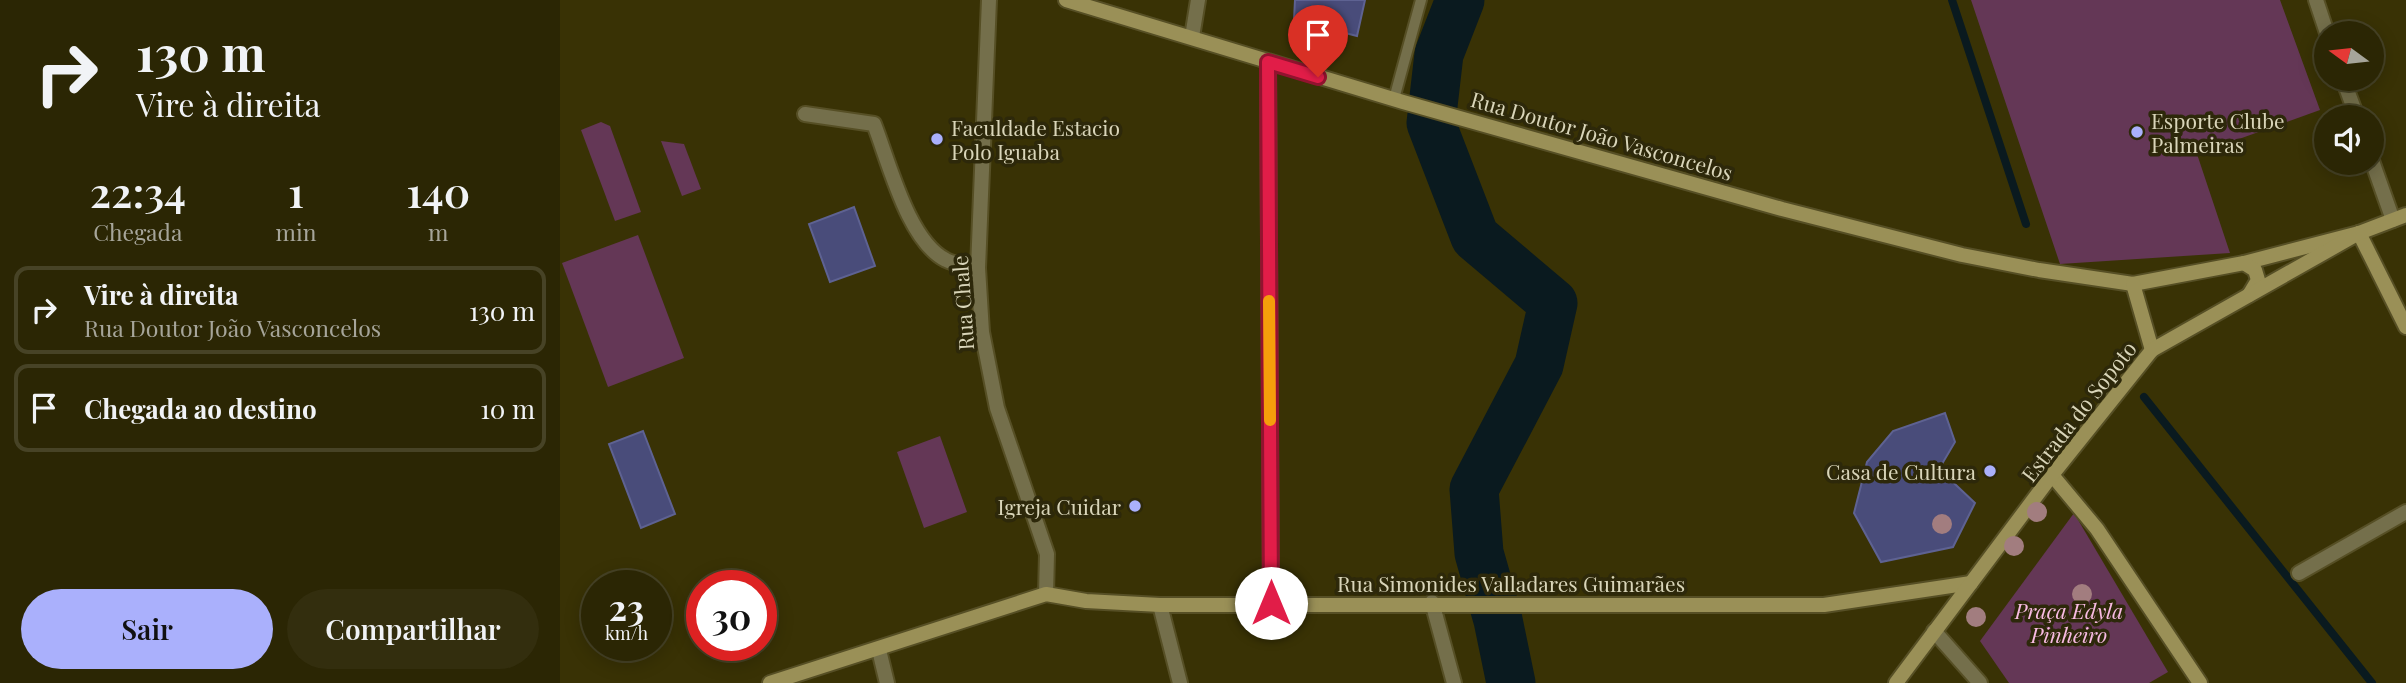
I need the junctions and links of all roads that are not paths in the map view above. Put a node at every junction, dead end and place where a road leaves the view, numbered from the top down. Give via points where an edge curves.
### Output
1 (989, 0) edge
2 (1066, 0) edge
3 (1199, 0) edge
4 (1421, 0) edge
5 (2316, 0) edge
6 (2323, 21) edge
7 (1192, 37) junction
8 (1268, 62) junction
9 (1399, 101) junction
10 (805, 114) dead end
11 (2379, 175) edge
12 (2400, 218) edge
13 (2359, 233) junction
14 (2244, 263) junction
15 (978, 268) junction
16 (2133, 284) junction
17 (2249, 296) junction
18 (2406, 327) edge
19 (2152, 350) junction
20 (2052, 475) junction
21 (2406, 512) edge
22 (2299, 573) dead end
23 (1971, 583) junction
24 (1046, 594) junction
25 (1432, 602) junction
26 (1271, 603) junction
27 (1160, 605) junction
28 (1934, 631) junction
29 (879, 650) junction
30 (770, 683) edge
31 (887, 683) edge
32 (1180, 683) edge
33 (1454, 683) edge
34 (1896, 683) edge
35 (1980, 683) edge
36 (2200, 683) edge

1 - 15 street, Rua Chale
2 - 7 street, Rua Doutor João Vasconcelos
3 - 7 street
4 - 9 lane
5 - 6 street
7 - 8 street, Rua Doutor João Vasconcelos
8 - 9 street, Rua Doutor João Vasconcelos
8 - 26 street
9 - 16 street, Rua Doutor João Vasconcelos via 1962,255
10 - 15 street via 874,124 924,242 946,260
11 - 12 street
12 - 13 street, Estrada do Sopoto
13 - 14 street
13 - 17 street, Estrada do Sopoto
13 - 18 street
14 - 16 street
14 - 17 street via 2255,270 2259,280
15 - 24 street, Rua Chale via 984,345 997,408 1047,554
16 - 19 street
17 - 19 street, Estrada do Sopoto
19 - 20 street, Estrada do Sopoto
20 - 23 street, Estrada do Sopoto
20 - 36 street via 2097,529
21 - 22 street
23 - 25 street, Rua Simonides Valladares Guimarães via 1824,605
23 - 28 street, Estrada do Sopoto
24 - 27 street, Rua Simonides Valladares Guimarães
24 - 29 street, Rua Simonides Valladares Guimarães
25 - 26 street, Rua Simonides Valladares Guimarães
25 - 33 street
26 - 27 street, Rua Simonides Valladares Guimarães
27 - 32 street
28 - 34 street, Estrada do Sopoto
28 - 35 street
29 - 30 street, Rua Simonides Valladares Guimarães
29 - 31 street

